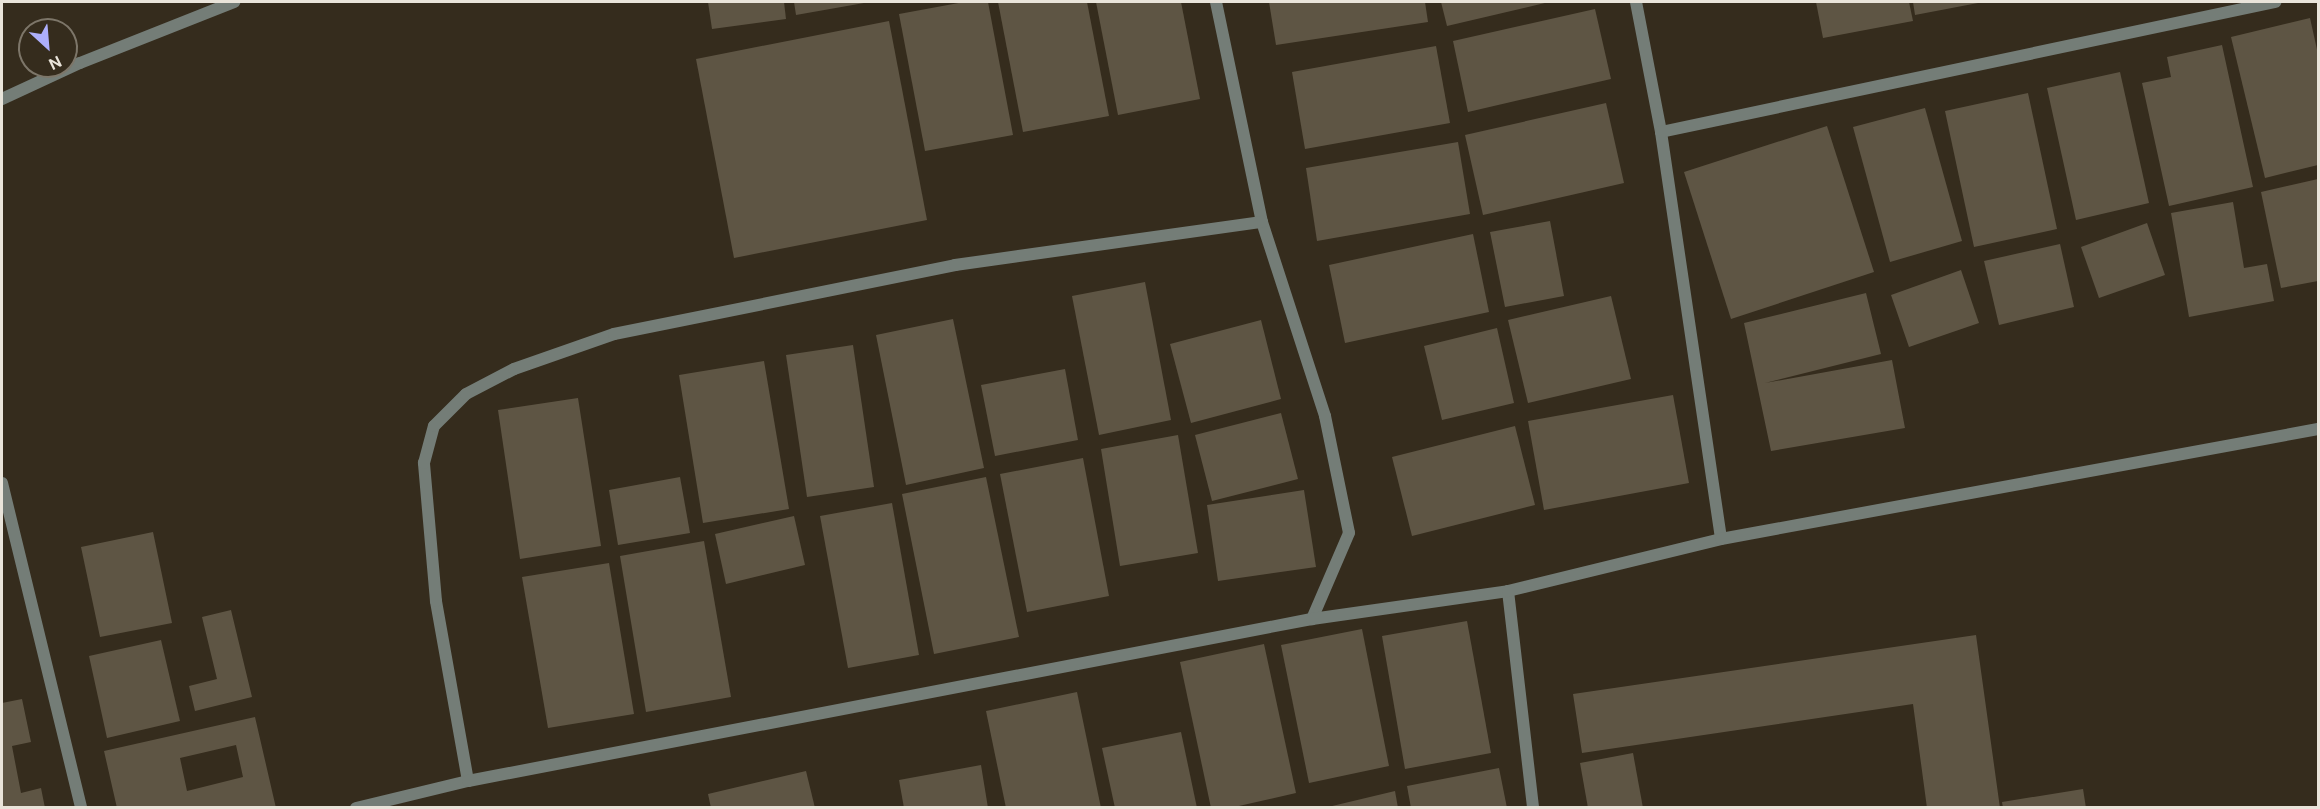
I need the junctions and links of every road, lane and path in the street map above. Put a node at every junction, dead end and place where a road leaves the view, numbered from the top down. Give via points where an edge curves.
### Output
1 (234, 2) edge
2 (1216, 2) edge
3 (1636, 2) edge
4 (2275, 2) edge
5 (2, 99) edge
6 (1661, 132) junction
7 (1262, 222) junction
8 (2319, 429) edge
9 (2, 483) edge
10 (4, 500) edge
11 (1721, 539) junction
12 (1508, 591) junction
13 (1312, 619) junction
14 (468, 781) junction
15 (402, 802) edge
16 (81, 807) edge
17 (356, 807) edge
18 (1533, 807) edge

1 - 5 street via 80,63
2 - 7 street
3 - 6 street
4 - 6 street
6 - 11 street
7 - 13 street via 1325,416 1348,533
7 - 14 street via 956,265 614,334 514,369 466,394 434,426 424,463 435,601
8 - 11 street
9 - 10 street
10 - 16 street
11 - 12 street
12 - 13 street
12 - 18 street
13 - 14 street
14 - 15 street
15 - 17 street

